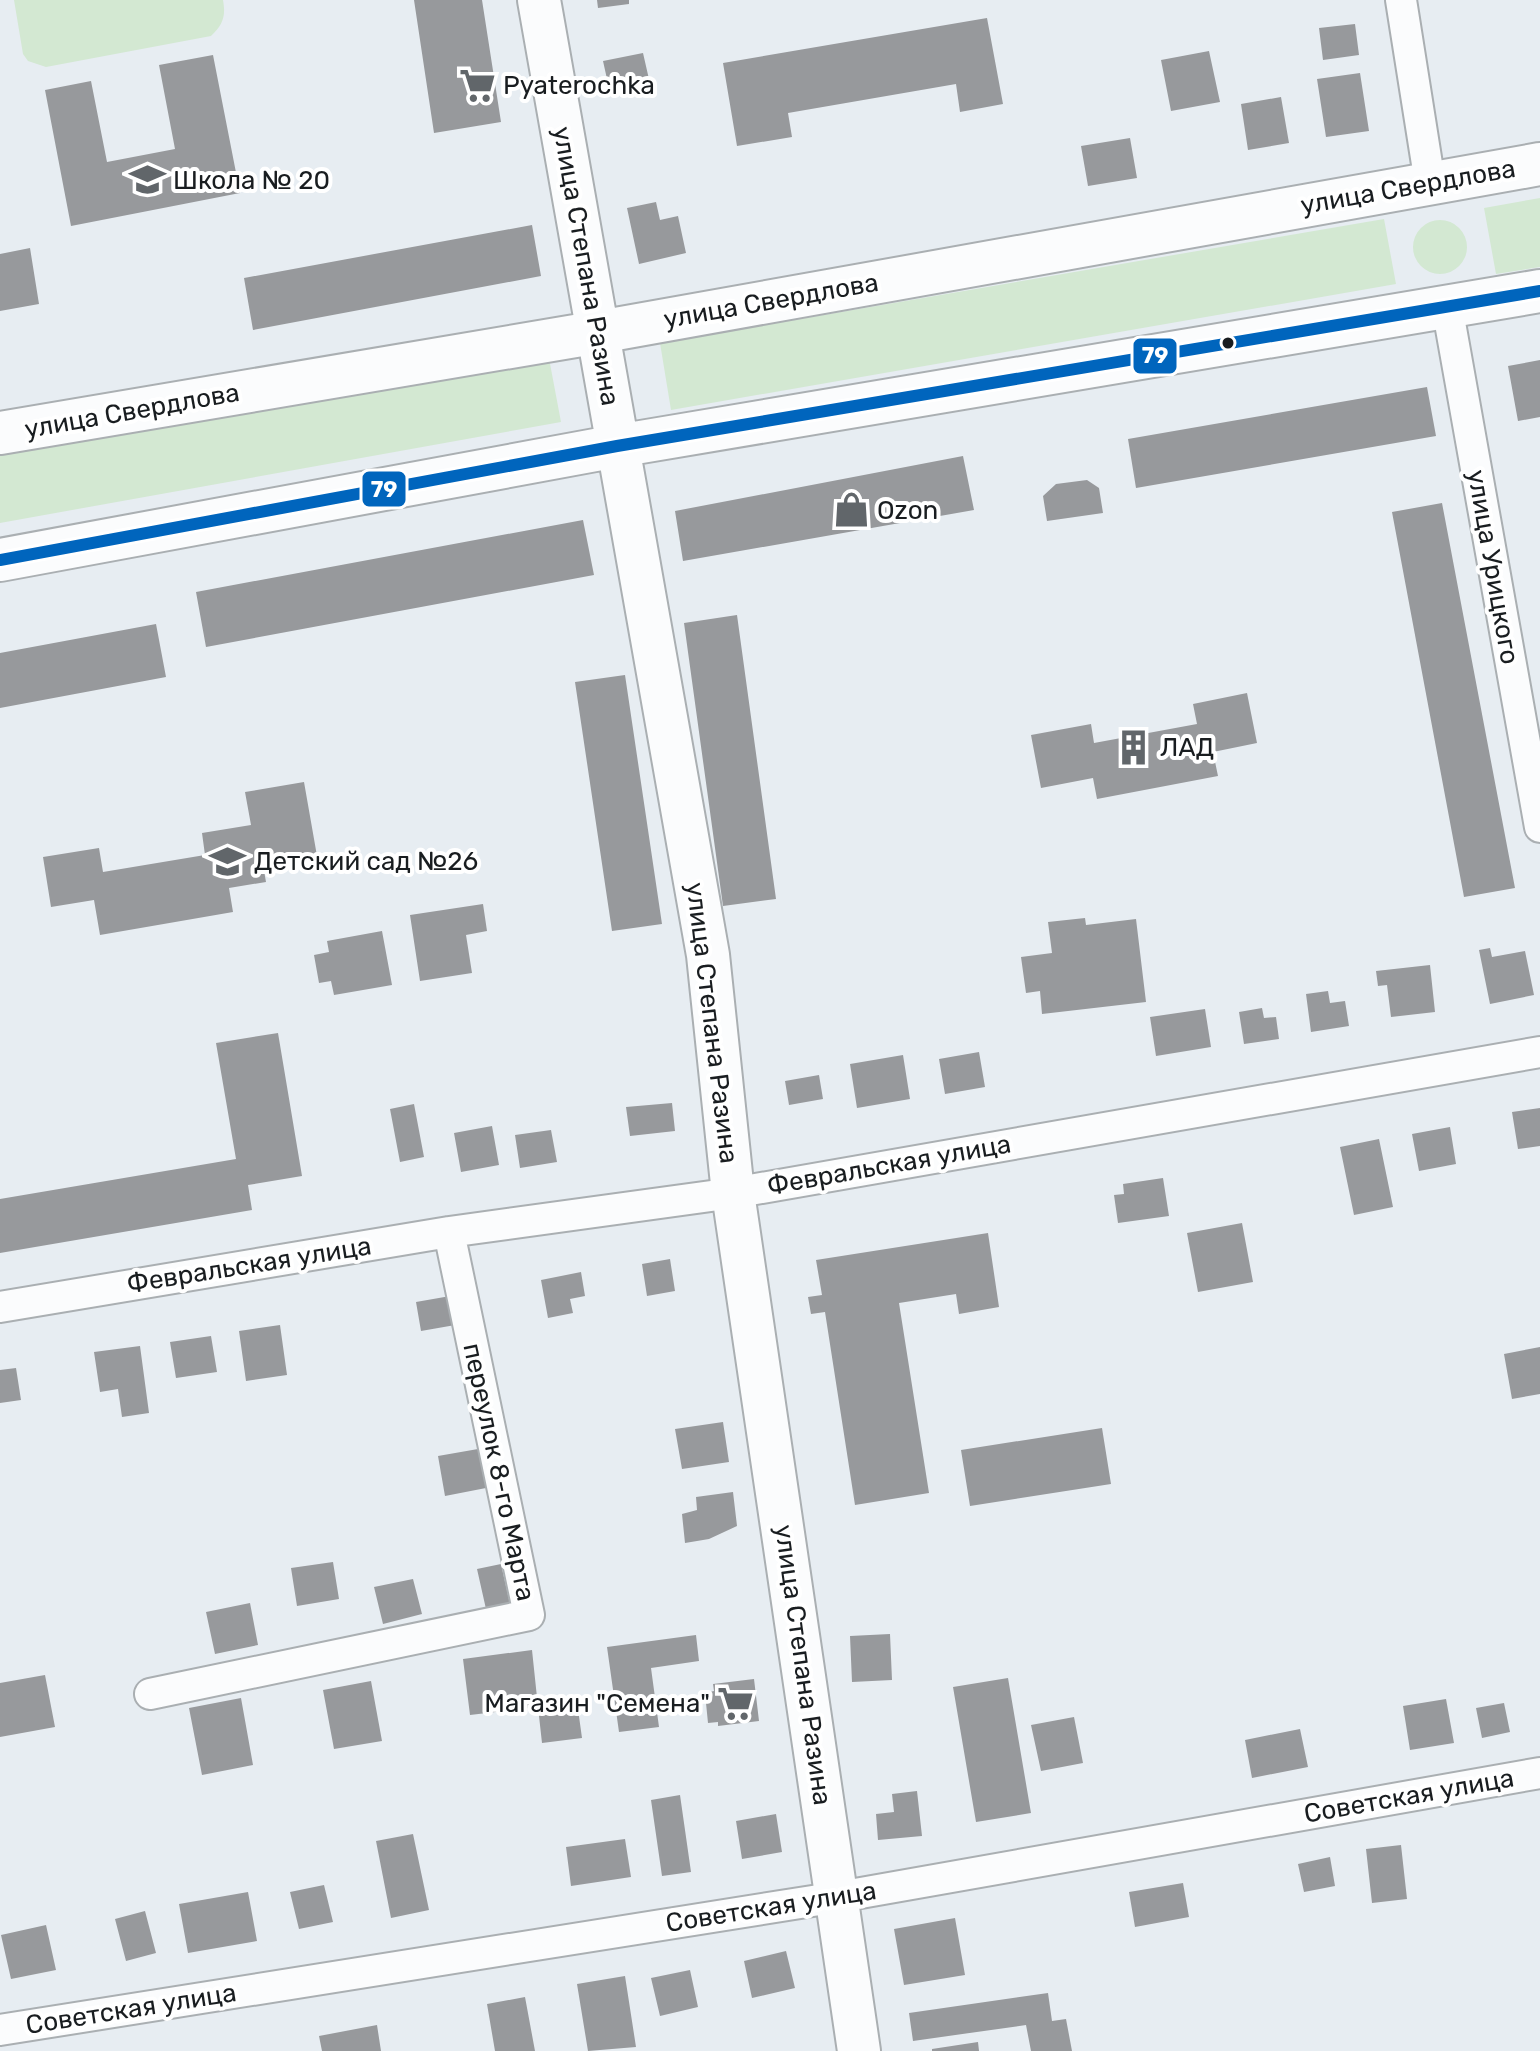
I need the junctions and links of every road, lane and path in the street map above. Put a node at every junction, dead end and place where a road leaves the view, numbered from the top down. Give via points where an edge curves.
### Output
1 (539, 0) edge
2 (1401, 0) edge
3 (1540, 164) edge
4 (1430, 183) junction
5 (1540, 291) edge
6 (1447, 306) junction
7 (599, 332) junction
8 (0, 433) edge
9 (617, 446) junction
10 (0, 560) edge
11 (1540, 827) edge
12 (1540, 1052) edge
13 (733, 1193) junction
14 (449, 1232) junction
15 (0, 1307) edge
16 (150, 1694) dead end
17 (1540, 1773) edge
18 (838, 1897) junction
19 (0, 2030) edge
20 (859, 2051) edge

1 - 7 main road, улица Степана Разина
2 - 4 street
3 - 4 main road, улица Свердлова
4 - 7 main road, улица Свердлова
5 - 6 main road
6 - 9 main road
6 - 11 street, улица Урицкого
7 - 8 main road, улица Свердлова
7 - 9 main road, улица Степана Разина
9 - 10 main road
9 - 13 main road, улица Степана Разина via 708,955
12 - 13 street, Февральская улица
13 - 14 street, Февральская улица
13 - 18 main road, улица Степана Разина
14 - 15 street, Февральская улица
14 - 16 street, переулок 8-го Марта via 529,1615
17 - 18 street, Советская улица
18 - 19 street, Советская улица
18 - 20 main road, улица Степана Разина

